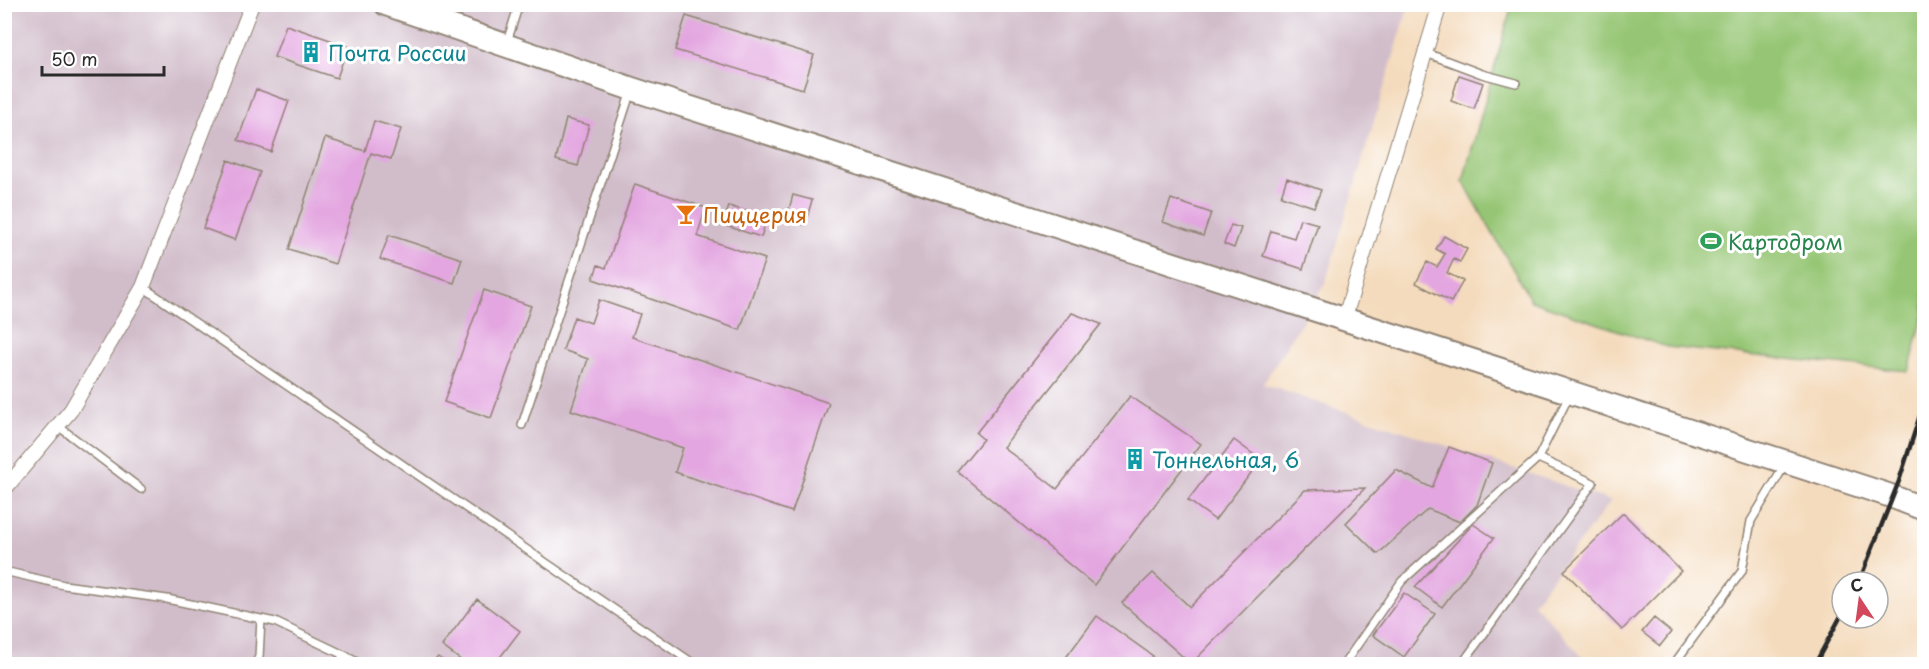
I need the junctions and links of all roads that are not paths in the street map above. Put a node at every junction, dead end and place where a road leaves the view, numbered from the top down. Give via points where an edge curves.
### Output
1 (252, 4) edge
2 (386, 4) edge
3 (519, 4) edge
4 (1440, 4) edge
5 (506, 44) junction
6 (1426, 53) junction
7 (1516, 83) dead end
8 (632, 89) junction
9 (143, 287) junction
10 (1344, 320) junction
11 (1570, 394) junction
12 (522, 424) dead end
13 (58, 426) junction
14 (1538, 458) junction
15 (1787, 463) junction
16 (141, 489) dead end
17 (4, 490) edge
18 (1924, 509) edge
19 (4, 571) edge
20 (261, 619) junction
21 (346, 656) junction
22 (255, 664) edge
23 (335, 664) edge
24 (360, 664) edge
25 (694, 664) edge
26 (1344, 664) edge
27 (1462, 664) edge
28 (1674, 664) edge

1 - 9 street
2 - 5 main road
3 - 5 lane
4 - 6 street
5 - 8 main road
6 - 7 lane
6 - 10 street
8 - 10 main road
8 - 12 lane
9 - 13 street
9 - 25 lane
10 - 11 main road
11 - 14 lane
11 - 15 main road
13 - 16 lane
13 - 17 street
14 - 26 lane via 1402,581
14 - 27 lane via 1593,483
15 - 18 main road
15 - 28 lane via 1751,521 1742,571
19 - 20 lane
20 - 21 lane
20 - 22 lane via 259,657
21 - 23 lane
21 - 24 lane

